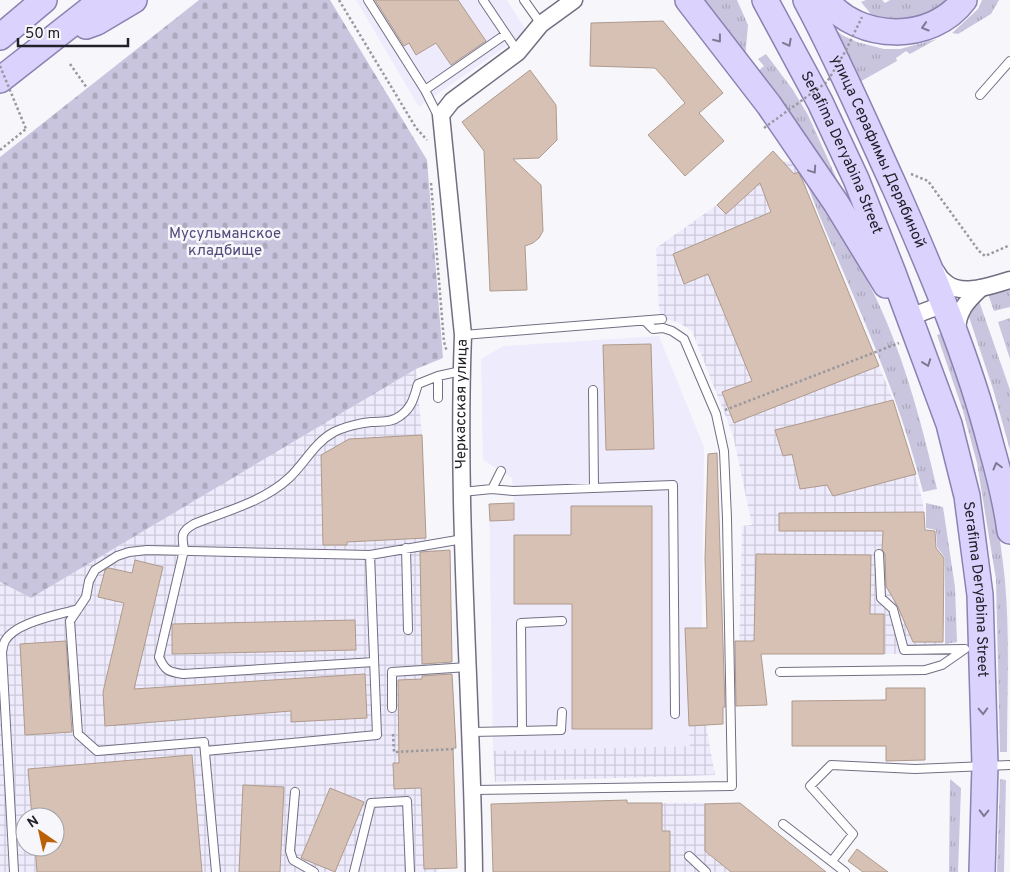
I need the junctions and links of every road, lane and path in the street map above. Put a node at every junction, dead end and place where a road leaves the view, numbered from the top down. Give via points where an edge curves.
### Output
1 (102, 0) edge
2 (134, 0) edge
3 (339, 0) edge
4 (368, 0) edge
5 (483, 0) edge
6 (524, 0) edge
7 (574, 0) edge
8 (688, 0) edge
9 (765, 0) edge
10 (806, 0) edge
11 (826, 0) edge
12 (964, 0) edge
13 (41, 2) edge
14 (862, 17) dead end
15 (541, 24) junction
16 (506, 34) junction
17 (0, 37) edge
18 (55, 37) junction
19 (518, 52) junction
20 (1010, 61) edge
21 (70, 64) dead end
22 (0, 66) edge
23 (0, 80) edge
24 (87, 88) dead end
25 (424, 90) junction
26 (980, 95) dead end
27 (441, 116) junction
28 (764, 128) dead end
29 (427, 140) dead end
30 (0, 150) edge
31 (907, 173) dead end
32 (430, 179) dead end
33 (1010, 245) edge
34 (925, 256) junction
35 (1010, 280) edge
36 (981, 288) junction
37 (944, 304) junction
38 (909, 315) junction
39 (662, 319) dead end
40 (645, 321) junction
41 (463, 335) junction
42 (957, 338) junction
43 (903, 341) dead end
44 (457, 372) junction
45 (438, 376) junction
46 (593, 390) dead end
47 (438, 398) dead end
48 (716, 414) junction
49 (501, 471) dead end
50 (594, 488) junction
51 (492, 489) junction
52 (462, 492) junction
53 (1010, 531) edge
54 (463, 539) junction
55 (406, 548) junction
56 (184, 550) junction
57 (370, 554) junction
58 (879, 554) dead end
59 (78, 609) junction
60 (562, 621) dead end
61 (408, 630) dead end
62 (973, 649) junction
63 (374, 662) junction
64 (468, 667) junction
65 (780, 672) dead end
66 (392, 708) dead end
67 (562, 712) dead end
68 (675, 714) dead end
69 (522, 731) junction
70 (471, 732) junction
71 (393, 734) dead end
72 (3, 742) edge
73 (453, 750) dead end
74 (205, 751) junction
75 (1010, 764) edge
76 (985, 765) junction
77 (473, 790) junction
78 (295, 792) dead end
79 (784, 824) dead end
80 (689, 856) dead end
81 (832, 861) junction
82 (14, 872) edge
83 (216, 872) edge
84 (314, 872) edge
85 (354, 872) edge
86 (410, 872) edge
87 (474, 872) edge
88 (706, 872) edge
89 (845, 872) edge
90 (982, 872) edge

1 - 18 main road
2 - 18 main road via 97,22
3 - 29 path via 416,128
4 - 25 lane
5 - 16 lane
6 - 15 lane
7 - 15 street
8 -> 38 main road via 769,105
9 -> 38 main road, Serafima Deryabina Street via 820,102 856,179
10 - 34 main road, улица Серафимы Дерябиной via 834,52
12 -> 11 main road via 938,23 918,30 889,32 854,24
13 - 17 main road
14 - 28 path, bridge via 827,82
15 - 19 street
16 - 19 lane
16 - 25 lane
18 - 23 main road
19 - 27 street via 452,102
20 - 26 lane
21 - 24 path
22 - 30 path, bridge via 26,129
25 - 27 lane
27 - 41 street, Черкасская улица
31 - 33 path via 928,181 985,256
32 - 44 path via 444,342
34 - 36 street via 945,283 959,289
34 - 37 main road, улица Серафимы Дерябиной
35 - 36 street
36 - 42 street via 960,312
37 - 38 street
37 - 42 main road
38 -> 62 main road, Serafima Deryabina Street via 949,424 967,496 980,595
39 - 40 lane
40 - 41 lane
40 - 48 lane via 653,329 672,330 684,339
41 - 44 street, Черкасская улица
53 -> 42 main road via 1007,505 985,422
43 - 48 path
44 - 45 lane
44 - 52 street, Черкасская улица
45 - 47 lane
45 - 56 lane via 418,384 412,405 399,417 334,432 276,488 262,497 186,528 182,537
46 - 50 lane
48 - 77 lane via 724,450 732,786
49 - 51 lane
50 - 51 lane
50 - 68 lane via 673,485
51 - 52 lane
52 - 54 street, Черкасская улица
54 - 55 lane
54 - 64 street, Черкасская улица
55 - 57 lane
55 - 61 lane
56 - 57 lane
56 - 59 lane via 146,550 116,556 95,570 86,597
56 - 63 lane via 159,658 170,672 184,674
57 - 63 lane
58 - 62 lane via 881,598 893,609 904,650
59 - 72 lane via 32,622 14,630 5,641 2,652
59 - 74 lane via 70,621 78,734 97,750 204,742
60 - 69 lane via 521,623
62 - 65 lane via 925,670
62 -> 76 main road, Serafima Deryabina Street
63 - 74 lane via 377,735
64 - 66 lane via 392,672
64 - 70 street, Черкасская улица
67 - 69 lane via 561,730
69 - 70 lane
70 - 77 street, Черкасская улица
71 - 73 path via 394,752
72 - 82 lane
74 - 83 lane
75 - 76 lane
76 - 81 lane via 915,769 831,765 810,786 853,834
76 -> 90 main road, Serafima Deryabina Street
77 - 87 street, Черкасская улица
78 - 84 lane via 290,851 294,860
79 - 81 lane
80 - 88 lane
81 - 89 lane
85 - 86 lane via 371,803 406,801

